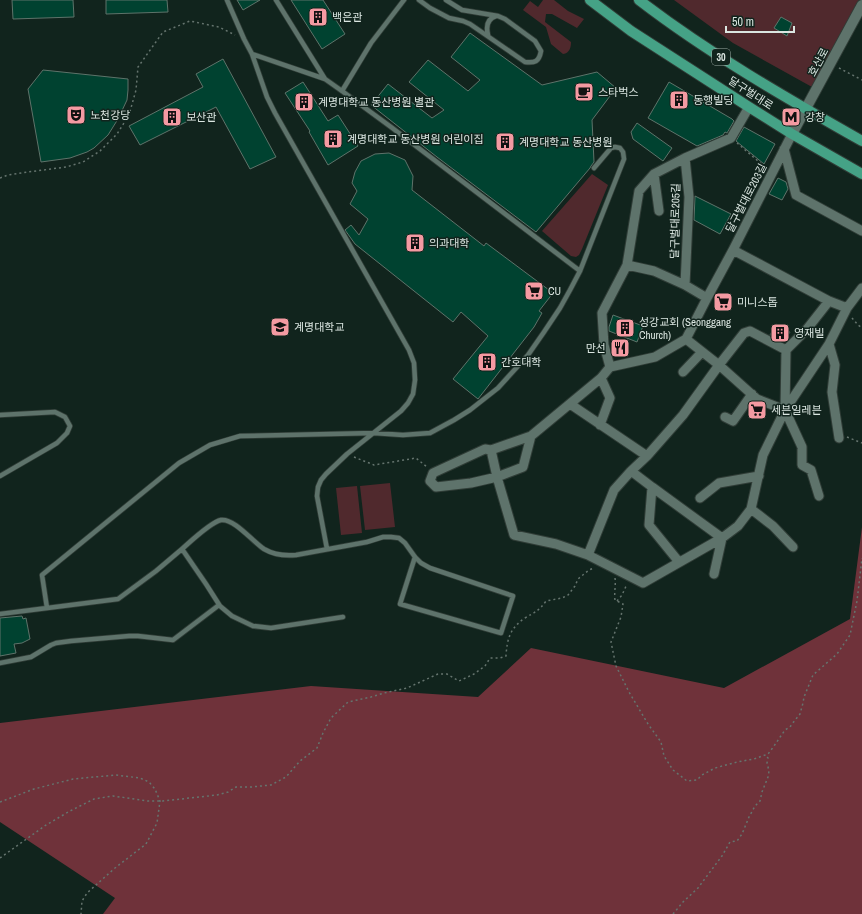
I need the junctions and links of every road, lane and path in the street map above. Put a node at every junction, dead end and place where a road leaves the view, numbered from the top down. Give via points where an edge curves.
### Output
1 (227, 0) edge
2 (276, 0) edge
3 (404, 0) edge
4 (419, 0) edge
5 (446, 0) edge
6 (590, 0) edge
7 (639, 0) edge
8 (862, 5) edge
9 (498, 16) junction
10 (488, 35) junction
11 (244, 39) junction
12 (252, 54) junction
13 (831, 63) junction
14 (325, 79) junction
15 (862, 80) edge
16 (342, 91) junction
17 (749, 107) junction
18 (806, 109) junction
19 (792, 134) junction
20 (731, 138) junction
21 (862, 141) edge
22 (784, 149) junction
23 (685, 158) junction
24 (594, 168) dead end
25 (772, 173) junction
26 (654, 174) junction
27 (862, 174) edge
28 (0, 178) edge
29 (658, 211) dead end
30 (862, 231) edge
31 (733, 250) junction
32 (627, 265) junction
33 (580, 271) junction
34 (685, 285) junction
35 (862, 288) edge
36 (707, 298) junction
37 (829, 301) junction
38 (846, 310) junction
39 (862, 328) edge
40 (686, 339) junction
41 (829, 344) junction
42 (786, 350) junction
43 (702, 352) junction
44 (719, 365) junction
45 (610, 368) junction
46 (683, 372) dead end
47 (601, 378) junction
48 (752, 394) junction
49 (570, 404) junction
50 (785, 410) junction
51 (0, 415) edge
52 (725, 417) dead end
53 (600, 425) junction
54 (374, 433) junction
55 (531, 436) junction
56 (839, 438) joint
57 (862, 443) edge
58 (491, 450) junction
59 (347, 454) junction
60 (647, 456) junction
61 (631, 471) junction
62 (433, 473) junction
63 (0, 476) edge
64 (758, 476) junction
65 (497, 477) junction
66 (652, 487) junction
67 (819, 496) dead end
68 (700, 498) dead end
69 (751, 509) junction
70 (722, 538) junction
71 (793, 547) dead end
72 (182, 549) junction
73 (327, 549) junction
74 (588, 555) junction
75 (415, 557) junction
76 (862, 558) edge
77 (679, 562) junction
78 (606, 564) junction
79 (714, 574) dead end
80 (633, 578) junction
81 (617, 601) junction
82 (219, 605) junction
83 (47, 608) junction
84 (0, 614) edge
85 (342, 618) dead end
86 (0, 663) edge
87 (765, 755) junction
88 (160, 801) junction
89 (0, 802) edge
90 (0, 858) edge
91 (81, 914) edge
92 (673, 914) edge

1 - 11 lane
2 - 14 lane
3 - 16 lane via 371,43
4 - 10 lane via 435,11 470,24
5 - 9 lane via 462,10
6 - 17 main road, 달구벌대로 / 30 via 631,31
7 - 18 main road, 달구벌대로 / 30 via 732,64
8 - 13 street, 호산로
9 - 10 lane via 490,20 486,28
9 - 10 lane via 535,41 541,51 539,58 536,62 525,62
11 - 12 lane
11 - 28 path via 219,27 190,21 163,32 138,67 136,90 129,115 117,134 100,151 83,162 66,167
12 - 14 lane
12 - 54 lane via 275,113 372,283 414,363 413,394 408,403
13 - 15 path
13 - 18 street, 호산로
14 - 16 lane
16 - 33 lane
17 - 19 main road, 달구벌대로 / 30
17 - 20 street
18 - 19 street, 달구벌대로203길
18 - 21 main road, 달구벌대로 / 30
19 - 22 street, 달구벌대로203길
19 - 27 main road, 달구벌대로 / 30
20 - 23 street, 달구벌대로205길
20 - 25 path
22 - 25 street, 달구벌대로203길
22 - 30 street via 796,195
23 - 26 street, 달구벌대로205길
23 - 34 street, 달구벌대로205길 via 689,197
24 - 33 lane via 611,148 620,148 623,152 624,160
25 - 31 street, 달구벌대로203길
26 - 29 street, 달구벌대로205길
26 - 32 street, 달구벌대로205길 via 639,190
31 - 36 street, 달구벌대로203길
31 - 37 street
32 - 34 street via 654,271
32 - 45 street, 달구벌대로205길 via 602,313 604,345
33 - 54 lane via 528,355 498,388 470,410 430,433
34 - 36 street
35 - 38 street
36 - 40 street, 달구벌대로203길
37 - 38 street
37 - 42 street
38 - 39 path
38 - 41 street
40 - 43 street
40 - 45 street via 655,357
41 - 50 street
41 - 56 street via 835,364 832,392
42 - 44 street via 750,332 744,333
42 - 50 street
43 - 44 street
43 - 46 street
44 - 48 street
44 - 60 street via 683,416
45 - 47 street
47 - 49 street
47 - 53 street via 610,398
48 - 50 street via 757,399
48 - 52 street via 733,421
49 - 53 street
49 - 55 street
50 - 64 street via 763,455
50 - 67 street via 802,447 802,465 811,470
51 - 63 lane via 55,412 65,417 70,426 56,443
53 - 60 street
54 - 59 lane
54 - 83 lane via 240,436 210,445 179,464 42,575
55 - 58 street
55 - 65 street via 523,467
56 - 57 path via 842,435
58 - 62 street via 485,449
58 - 65 street
59 - 62 path via 374,465 416,458
59 - 73 lane via 326,474 318,487 317,496
60 - 61 street
61 - 66 street
61 - 74 street via 614,490
62 - 65 street via 430,481 436,487
64 - 68 street via 719,483
64 - 69 street
65 - 74 street via 514,535 556,544
66 - 70 street
66 - 77 street via 649,524
69 - 70 street via 738,526
69 - 71 street via 773,526
70 - 77 street
70 - 79 street
72 - 73 lane via 221,520 239,527 256,543 275,554 286,556
72 - 82 lane
72 - 83 lane via 118,599
73 - 75 lane via 391,537 399,538
74 - 78 street
75 - 75 lane via 430,568 513,596 501,633 400,604
76 - 87 path via 850,635 837,654 812,675 800,714
77 - 80 street via 643,583
78 - 80 street
78 - 81 path via 615,579
78 - 88 path via 589,570 578,579 568,595 546,601 524,619 511,632 507,641 506,656 490,658 485,666 474,674 459,681 447,674 438,674 407,688 348,702 331,718 317,748 286,777 271,785 236,787 218,795
80 - 81 path via 625,585
81 - 87 path via 623,604 621,617 611,642 616,666 640,711 661,742 664,756 673,770 688,781 697,780 714,768
82 - 85 lane via 232,616 253,626 271,628
82 - 86 lane via 173,640 129,636 71,641 56,643 31,657
83 - 84 lane
87 - 92 path via 768,758 768,777 760,801 742,834 737,841 730,842 698,888
88 - 89 path via 149,782 140,778 116,775 73,779 34,789
88 - 90 path via 113,796 94,799 46,825
88 - 91 path via 156,823 146,844 87,893 82,901

